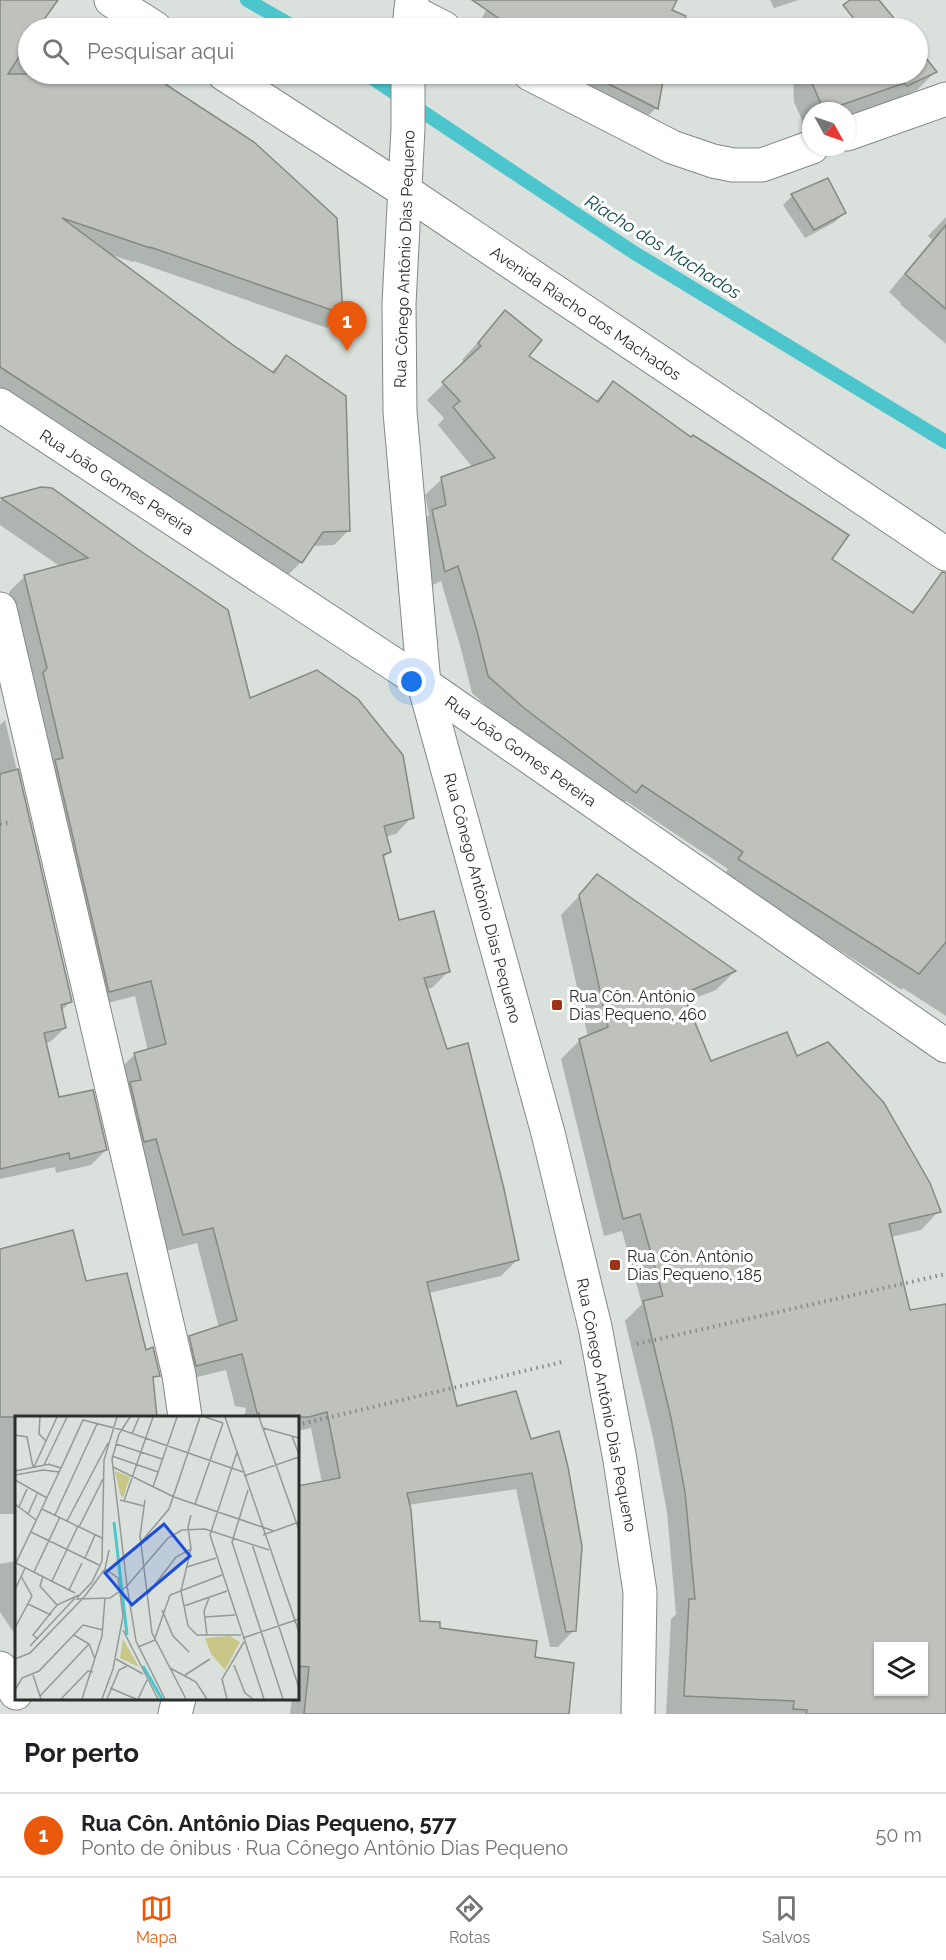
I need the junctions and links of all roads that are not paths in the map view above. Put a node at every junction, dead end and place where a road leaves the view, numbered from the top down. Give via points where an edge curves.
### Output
1 (111, 0) edge
2 (405, 10) edge
3 (139, 18) edge
4 (422, 18) edge
5 (239, 84) edge
6 (408, 84) edge
7 (549, 84) edge
8 (946, 99) edge
9 (856, 131) edge
10 (802, 151) edge
11 (405, 191) junction
12 (0, 405) edge
13 (946, 554) edge
14 (0, 609) edge
15 (424, 684) junction
16 (946, 1046) edge
17 (186, 1416) edge
18 (0, 1668) edge
19 (15, 1691) edge
20 (21, 1699) edge
21 (179, 1699) edge
22 (30, 1714) edge
23 (175, 1714) edge
24 (638, 1714) edge

1 - 3 street
2 - 4 street
5 - 11 street, Avenida Riacho dos Machados
6 - 11 street, Rua Cônego Antônio Dias Pequeno
7 - 10 street via 672,147 713,161 762,165
8 - 9 street
11 - 13 street, Avenida Riacho dos Machados
11 - 15 street, Rua Cônego Antônio Dias Pequeno via 399,304 400,412
12 - 15 street, Rua João Gomes Pereira
14 - 17 street
15 - 16 street, Rua João Gomes Pereira
15 - 24 street, Rua Cônego Antônio Dias Pequeno via 548,1133 596,1327 640,1592
18 - 19 street
20 - 22 street
21 - 23 street

